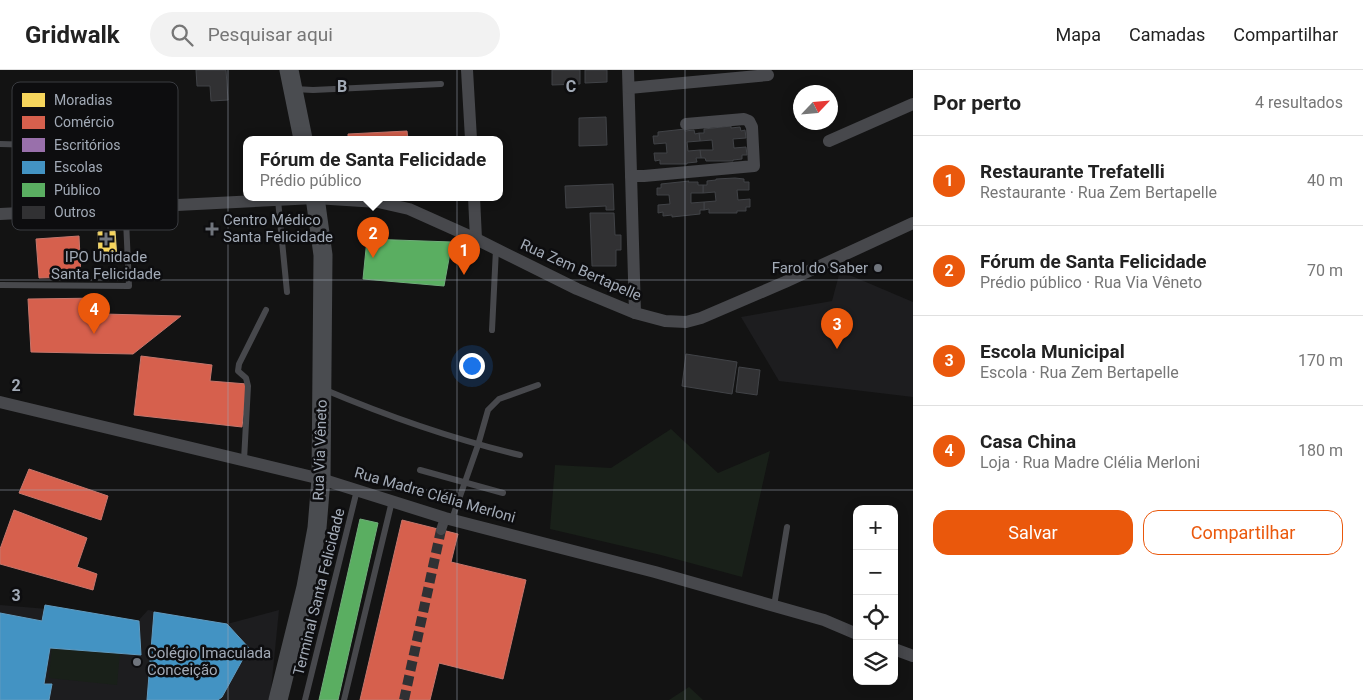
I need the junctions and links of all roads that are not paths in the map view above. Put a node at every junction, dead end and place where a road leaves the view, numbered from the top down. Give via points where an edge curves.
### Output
1 (289, 70) edge
2 (468, 70) edge
3 (628, 70) edge
4 (768, 75) dead end
5 (441, 84) dead end
6 (629, 88) junction
7 (293, 89) junction
8 (913, 104) edge
9 (686, 124) dead end
10 (302, 136) edge
11 (471, 136) edge
12 (829, 141) dead end
13 (631, 176) junction
14 (256, 201) edge
15 (278, 201) edge
16 (315, 201) edge
17 (362, 201) edge
18 (474, 201) edge
19 (178, 205) edge
20 (913, 223) edge
21 (126, 230) edge
22 (476, 239) junction
23 (496, 249) junction
24 (0, 285) edge
25 (287, 292) dead end
26 (266, 310) dead end
27 (635, 313) junction
28 (492, 330) dead end
29 (538, 384) dead end
30 (322, 389) junction
31 (0, 402) edge
32 (478, 445) junction
33 (520, 455) dead end
34 (244, 460) junction
35 (420, 470) dead end
36 (321, 479) junction
37 (465, 483) junction
38 (357, 490) junction
39 (503, 493) dead end
40 (392, 501) junction
41 (446, 522) junction
42 (787, 527) dead end
43 (774, 606) junction
44 (853, 632) edge
45 (898, 650) edge
46 (913, 656) edge
47 (278, 700) edge
48 (305, 700) edge
49 (344, 700) edge

1 - 7 main road
2 - 11 street
3 - 6 street
4 - 6 street
5 - 7 lane
6 - 13 street
7 - 10 main road
8 - 12 street
9 - 13 street via 749,121 754,166
13 - 27 street
14 - 19 street, Rua Zem Bertapelle
15 - 25 lane
16 - 30 main road, Rua Via Vêneto via 323,255
17 - 22 street, Rua Zem Bertapelle via 409,209
18 - 22 street
20 - 27 street, Rua Zem Bertapelle via 701,318 686,322 666,321
21 - 24 lane via 129,286
22 - 23 street, Rua Zem Bertapelle
23 - 27 street, Rua Zem Bertapelle
23 - 28 lane
26 - 34 lane via 238,371 246,378 248,386
29 - 32 lane via 499,399 488,410
30 - 32 lane
30 - 36 main road, Rua Via Vêneto
31 - 34 street, Rua Madre Clélia Merloni
32 - 33 lane
32 - 37 lane
34 - 36 street, Rua Madre Clélia Merloni
35 - 37 lane
36 - 38 street, Rua Madre Clélia Merloni
36 - 47 main road, Rua Via Vêneto via 308,578
37 - 39 lane
37 - 41 lane
38 - 40 street, Rua Madre Clélia Merloni
38 - 48 lane, Terminal Santa Felicidade
40 - 41 street, Rua Madre Clélia Merloni
40 - 49 lane
41 - 43 street, Rua Madre Clélia Merloni via 655,572
42 - 43 lane
43 - 44 street, Rua Madre Clélia Merloni via 824,620
45 - 46 street

